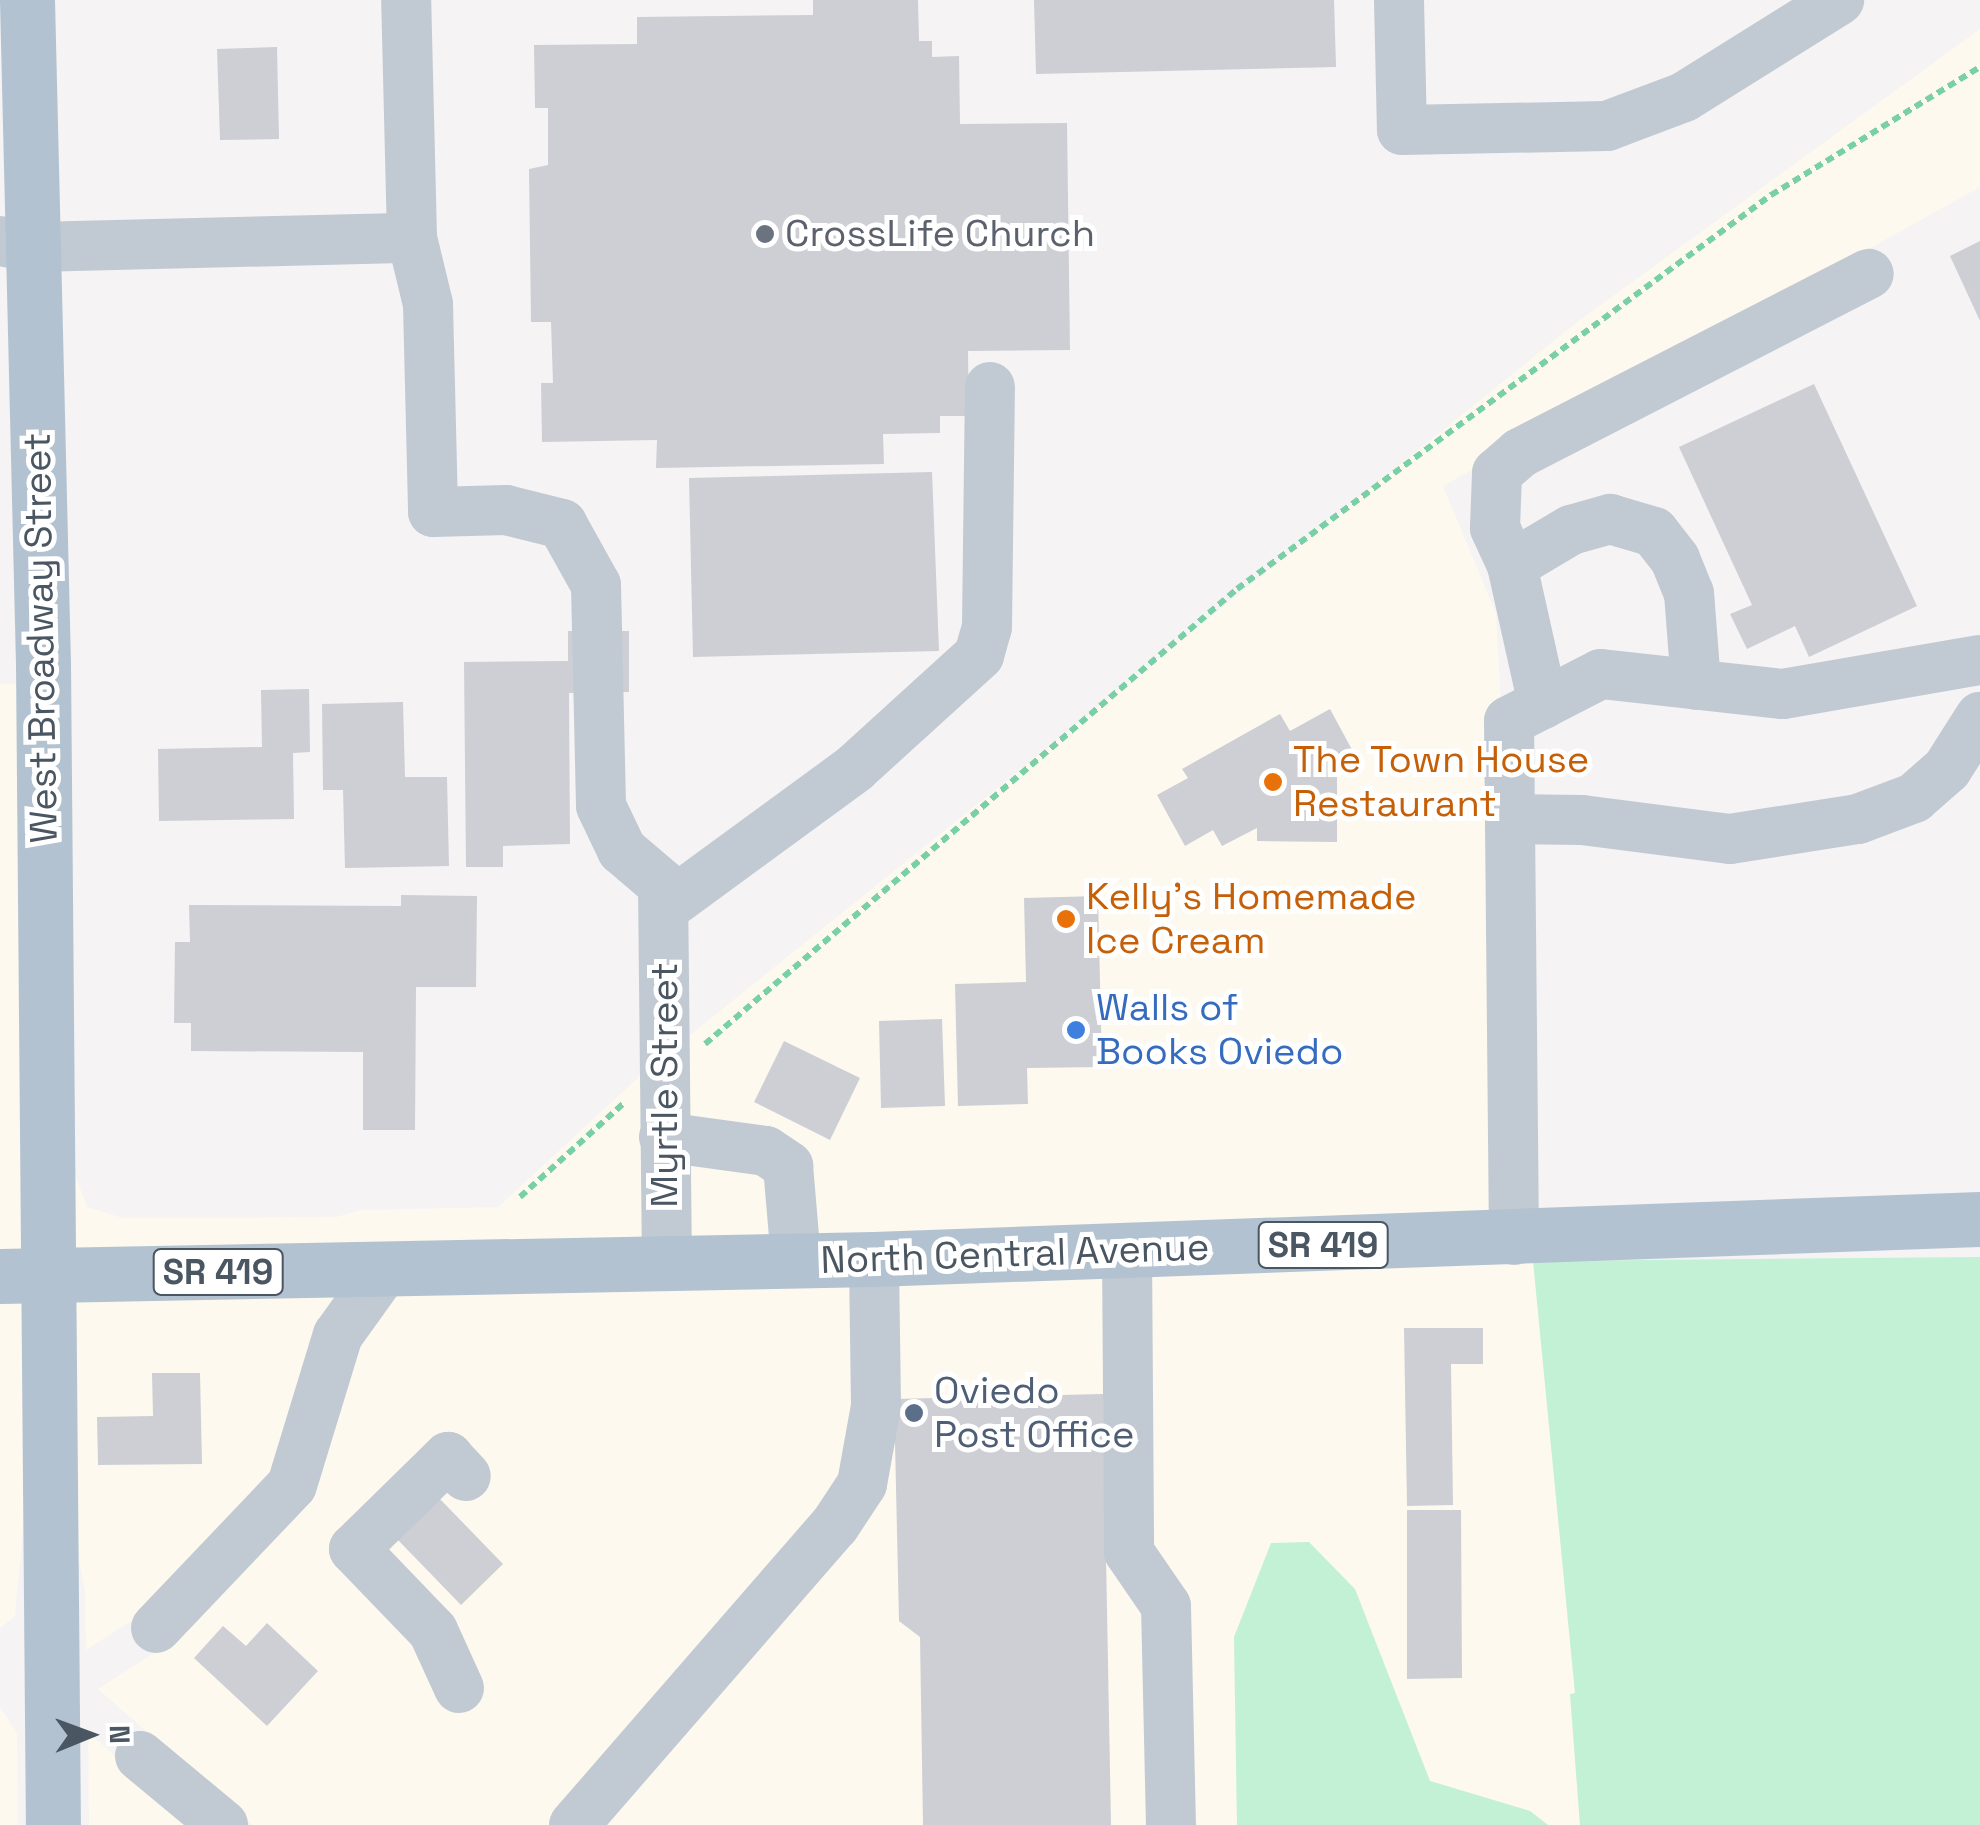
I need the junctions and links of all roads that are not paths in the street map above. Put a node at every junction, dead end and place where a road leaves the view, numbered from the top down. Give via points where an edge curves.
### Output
1 (27, 0) edge
2 (406, 0) edge
3 (1399, 0) edge
4 (1839, 0) edge
5 (412, 238) junction
6 (17, 244) edge
7 (1870, 274) dead end
8 (990, 387) dead end
9 (1512, 565) junction
10 (1980, 660) edge
11 (1696, 684) junction
12 (1543, 704) junction
13 (1980, 717) edge
14 (1511, 819) junction
15 (664, 908) junction
16 (664, 1137) junction
17 (1980, 1219) edge
18 (1514, 1240) junction
19 (1127, 1250) junction
20 (874, 1259) junction
21 (796, 1260) junction
22 (666, 1262) junction
23 (386, 1268) junction
24 (25, 1276) edge
25 (466, 1476) dead end
26 (156, 1628) dead end
27 (459, 1688) dead end
28 (140, 1756) dead end
29 (53, 1825) edge
30 (224, 1825) edge
31 (574, 1825) edge
32 (1171, 1825) edge

1 - 6 main road, West Broadway Street
2 - 5 street
3 - 4 street via 1402,130 1607,126 1684,97
5 - 6 street
5 - 15 street via 428,304 433,512 506,510 562,524 596,585 601,806 622,850 663,885
6 - 24 main road, West Broadway Street
7 - 9 street via 1520,453 1497,473 1493,496 1495,528
8 - 15 street via 988,626 979,654 855,768
9 - 11 street via 1570,530 1610,520 1654,532 1689,593
9 - 12 street
10 - 11 street via 1783,694
11 - 12 street via 1601,674
12 - 14 street via 1509,720
13 - 14 street via 1947,769 1914,798 1858,819 1730,839 1582,820
14 - 18 street
15 - 16 street, Myrtle Street
16 - 21 street via 766,1152 788,1166
16 - 22 street, Myrtle Street
17 - 18 main road, North Central Avenue / SR 419
18 - 19 main road, North Central Avenue / SR 419
19 - 20 main road, North Central Avenue / SR 419
19 - 32 street via 1128,1552 1166,1606
20 - 21 main road, North Central Avenue / SR 419
20 - 31 street via 876,1406 862,1484 835,1525
21 - 22 main road, North Central Avenue / SR 419
22 - 23 main road, North Central Avenue / SR 419
23 - 24 main road, North Central Avenue / SR 419
23 - 26 street via 338,1335 292,1485
24 - 29 main road, West Broadway Street
25 - 27 street via 448,1457 354,1549 433,1631
28 - 30 street

